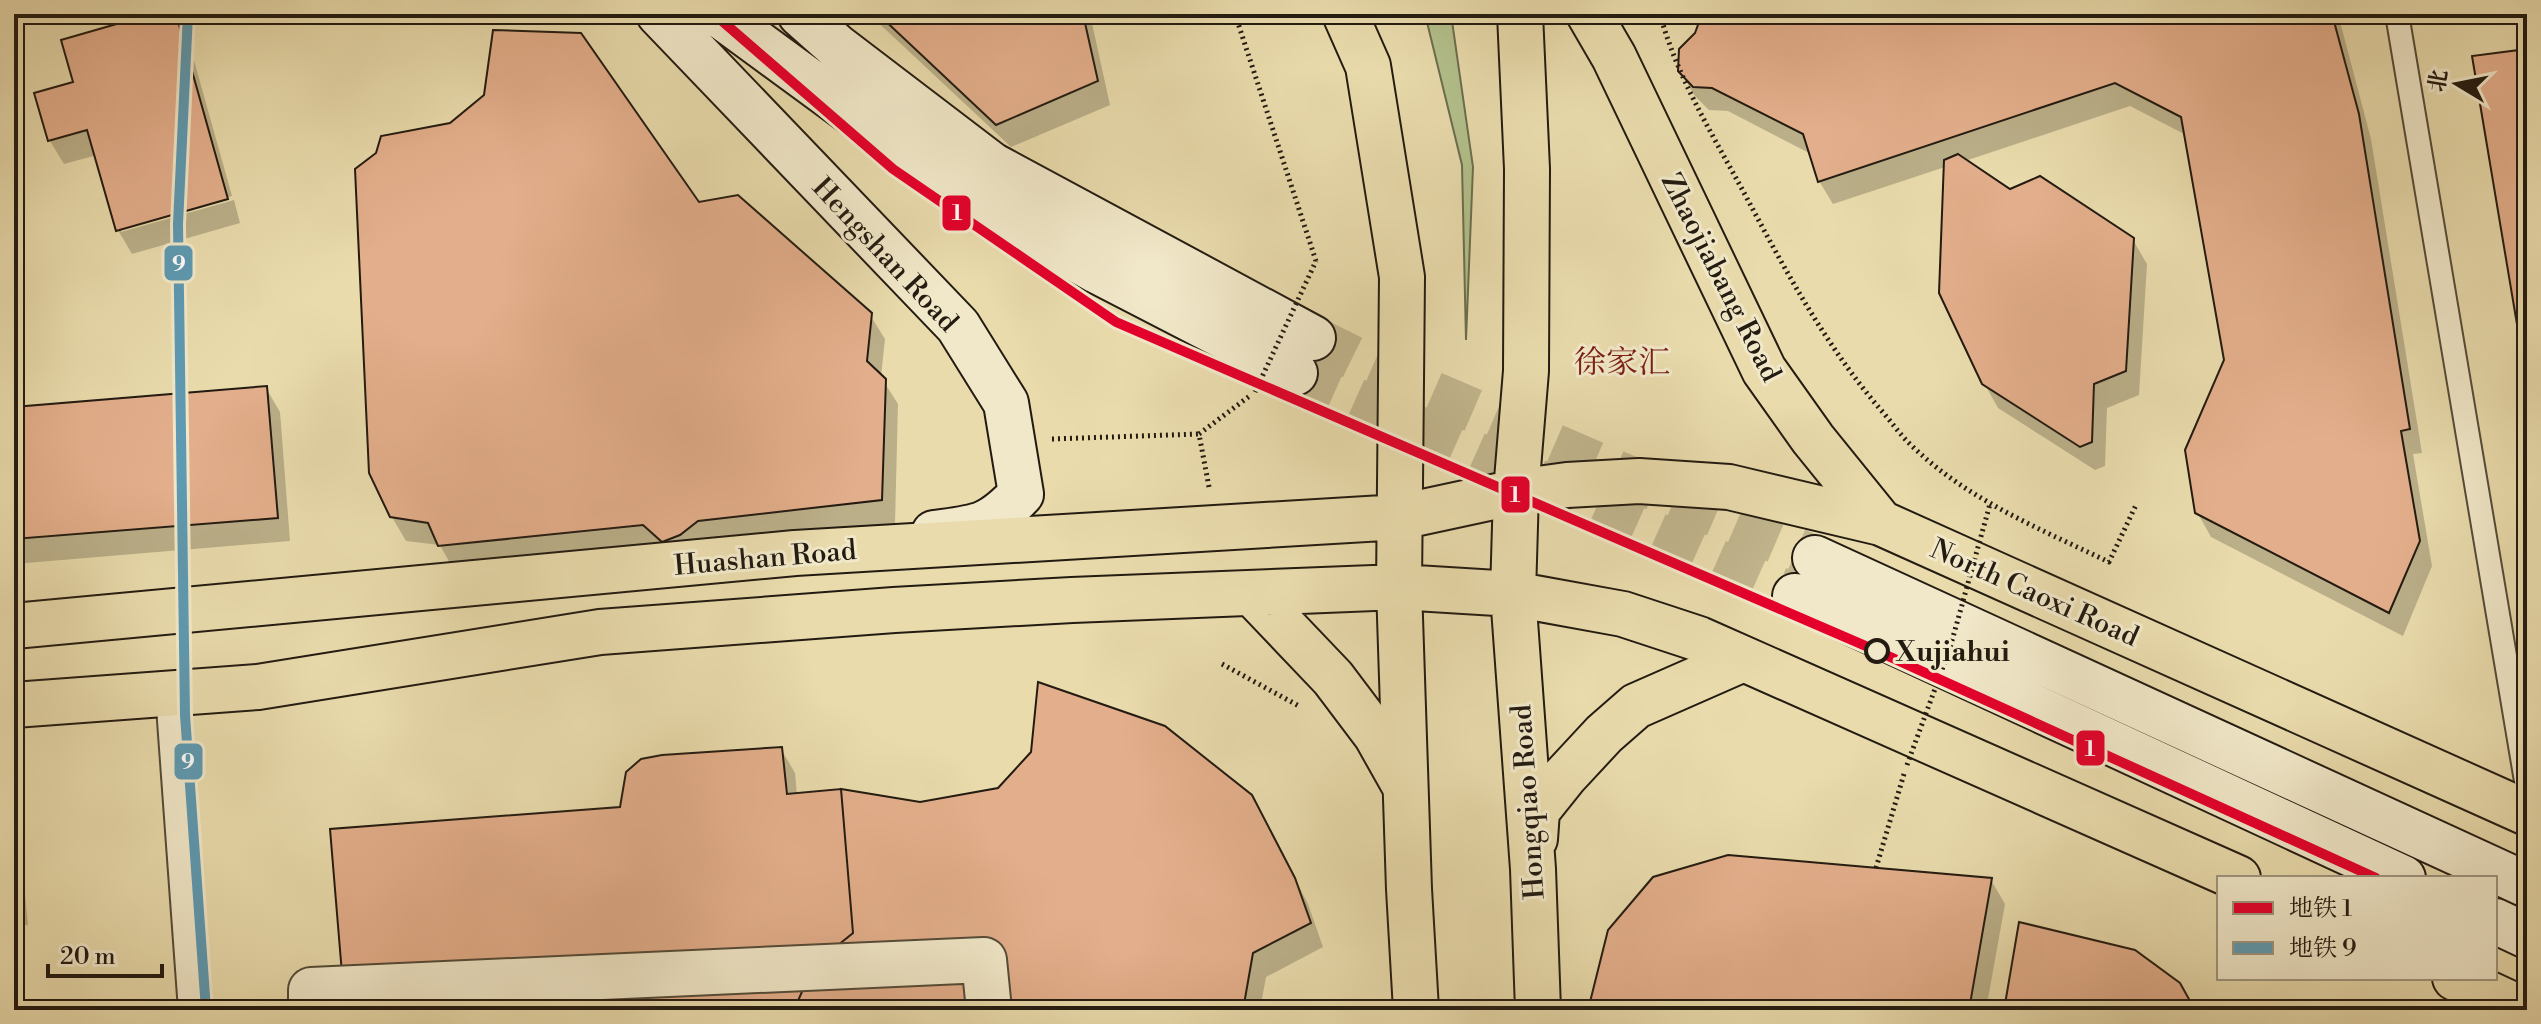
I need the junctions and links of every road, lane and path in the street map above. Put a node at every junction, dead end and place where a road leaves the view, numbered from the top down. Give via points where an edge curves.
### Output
1 (659, 14) edge
2 (718, 14) edge
3 (800, 14) edge
4 (1235, 14) edge
5 (1345, 14) edge
6 (1520, 14) edge
7 (1589, 14) edge
8 (1660, 14) edge
9 (2397, 14) edge
10 (1199, 434) junction
11 (1011, 440) junction
12 (1516, 492) junction
13 (1990, 504) junction
14 (2136, 505) dead end
15 (1400, 517) junction
16 (1881, 523) junction
17 (1217, 529) junction
18 (795, 553) junction
19 (1399, 587) junction
20 (1253, 594) junction
21 (1513, 594) junction
22 (14, 626) edge
23 (1743, 659) junction
24 (1222, 664) dead end
25 (167, 693) junction
26 (14, 705) edge
27 (1307, 710) dead end
28 (2527, 787) edge
29 (1406, 788) junction
30 (2527, 813) edge
31 (1876, 868) dead end
32 (1533, 869) junction
33 (2233, 876) edge
34 (2399, 876) edge
35 (2527, 885) edge
36 (2497, 922) edge
37 (2527, 936) edge
38 (2459, 980) edge
39 (190, 1010) edge
40 (311, 1010) edge
41 (989, 1010) edge
42 (1416, 1010) edge
43 (1538, 1010) edge
44 (2524, 1010) edge

1 - 11 main road, Hengshan Road via 958,326 1006,403
2 - 3 main road via 973,201 1097,271 1304,356 992,165
4 - 10 path, bridge via 1316,261 1255,392
5 - 15 main road via 1368,66 1402,277
6 - 12 main road via 1527,169 1526,371
7 - 16 main road, Zhaojiabang Road via 1764,370
8 - 13 path via 1691,95 1813,318 1855,379 1911,445
9 - 28 lane
10 - 11 path
10 - 17 path
11 - 18 main road, Hengshan Road via 1021,494 979,527
12 - 15 main road, Huashan Road
12 - 16 main road, North Caoxi Road via 1639,481 1729,487
12 - 21 main road
13 - 14 path via 2109,562
13 - 31 path, bridge via 1950,648
15 - 17 main road, Huashan Road
15 - 19 main road
16 - 30 main road, North Caoxi Road
17 - 18 main road, Huashan Road
18 - 22 main road, Huashan Road
19 - 20 main road
19 - 21 main road
19 - 29 main road
20 - 25 main road via 909,609 600,632 258,687
20 - 29 main road via 1333,678 1376,735
21 - 23 main road via 1623,614
21 - 32 main road, Hongqiao Road
23 - 32 main road via 1636,706 1604,734 1537,811
23 - 33 main road
24 - 27 path
25 - 26 main road
25 - 39 lane
29 - 42 main road
32 - 43 main road, Hongqiao Road
34 - 35 main road via 1805,577
36 - 37 main road
38 - 44 main road
40 - 41 main road via 311,990 984,960

